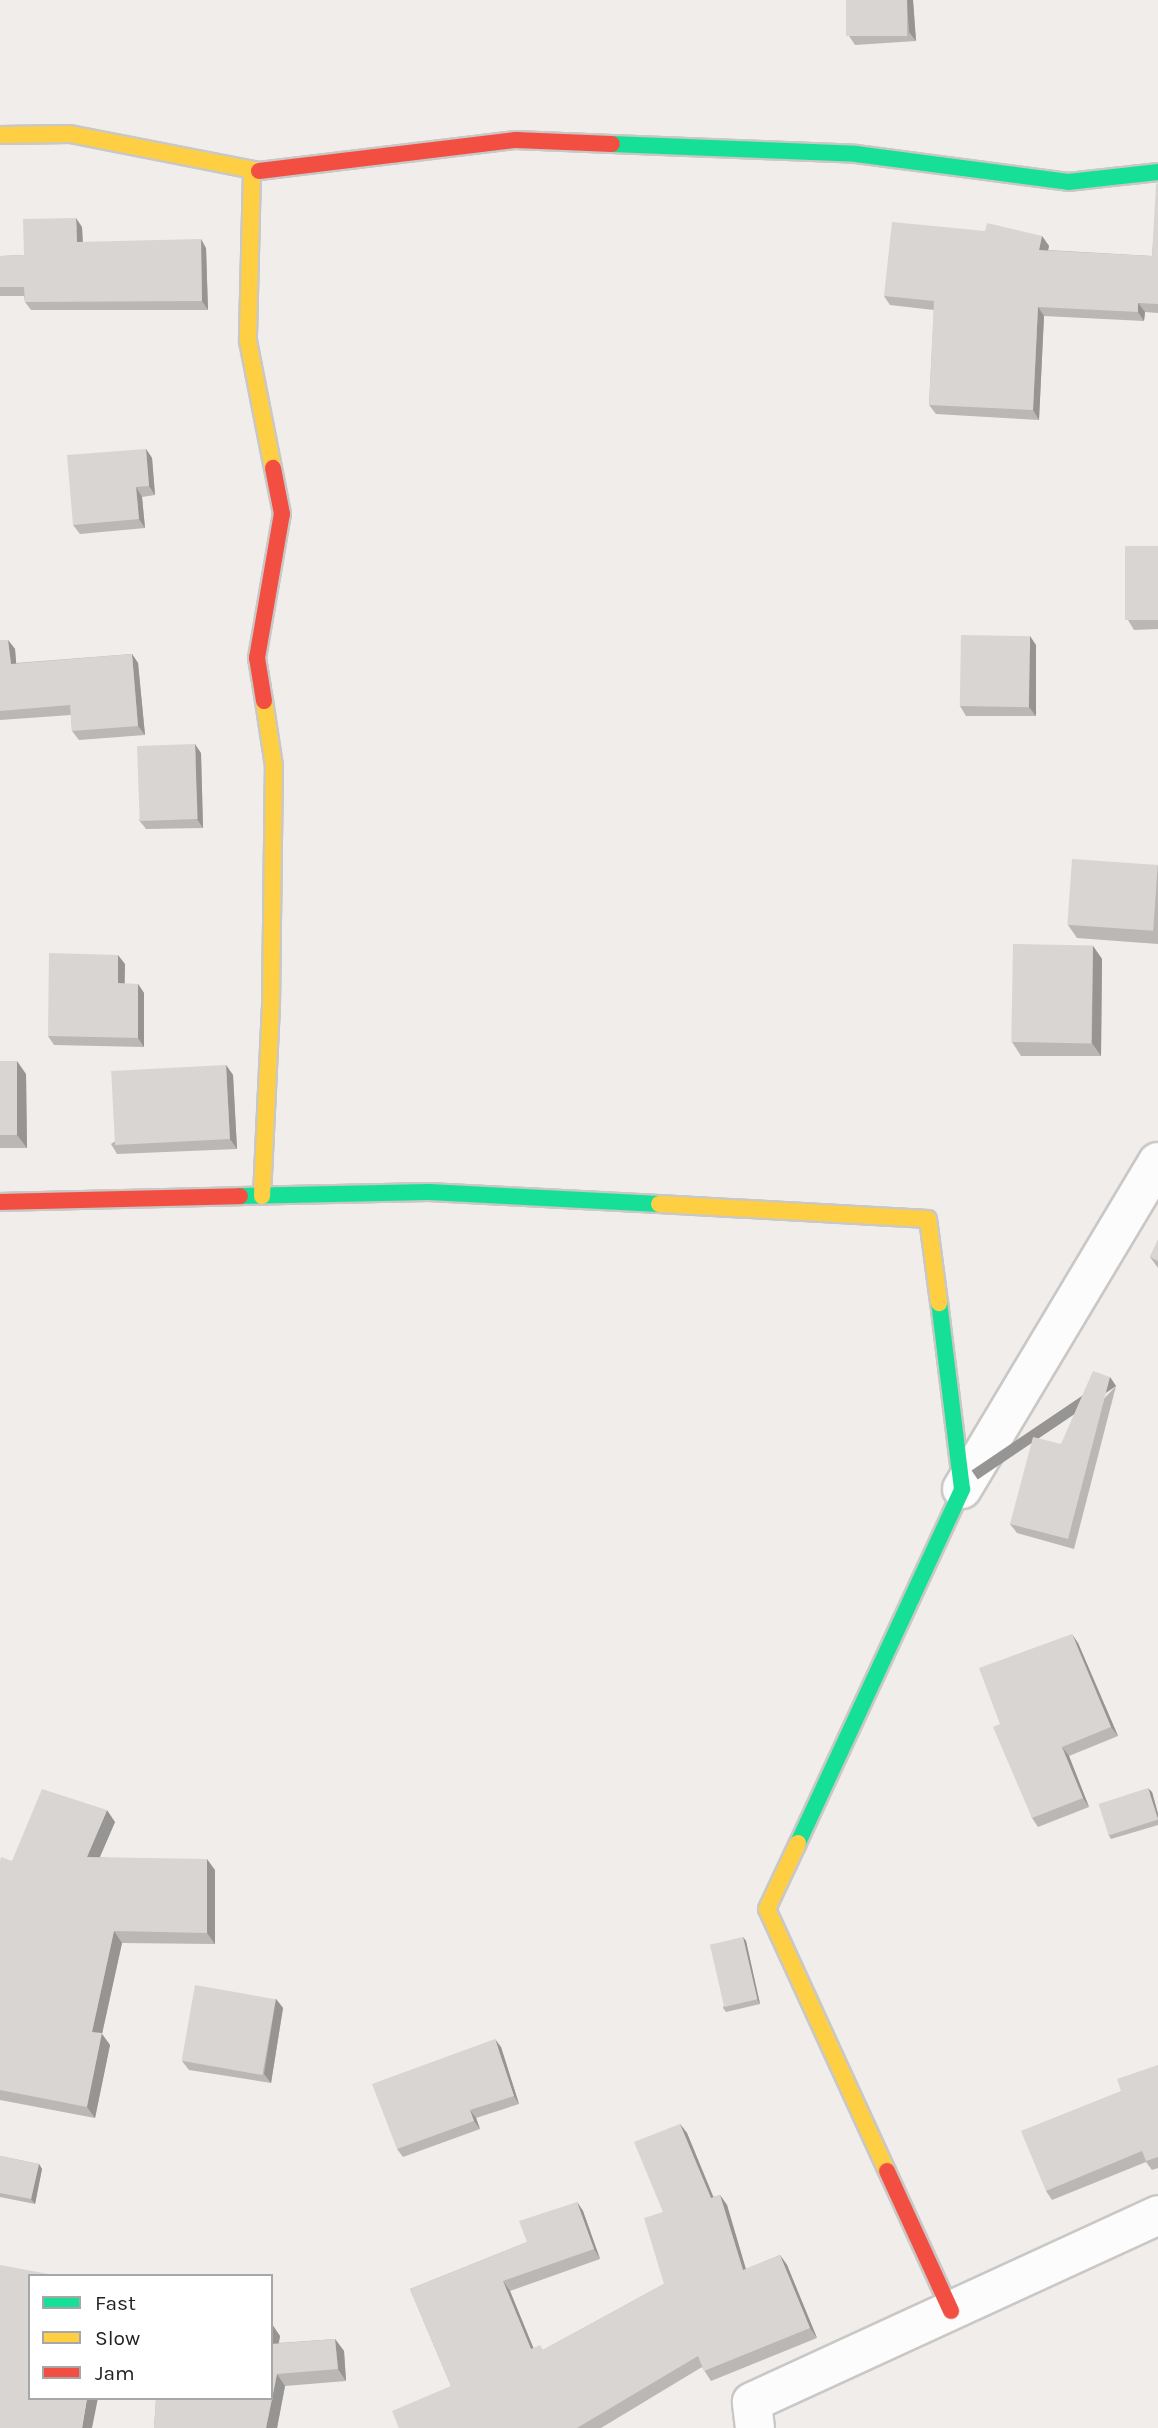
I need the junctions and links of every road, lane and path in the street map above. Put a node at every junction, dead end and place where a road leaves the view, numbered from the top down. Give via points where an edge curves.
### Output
1 (0, 135) edge
2 (252, 172) junction
3 (1158, 172) edge
4 (1158, 1162) edge
5 (262, 1196) junction
6 (0, 1202) edge
7 (962, 1489) junction
8 (1158, 2215) edge
9 (951, 2311) junction
10 (755, 2428) edge

1 - 2 street via 70,134
2 - 3 street via 516,140 856,154 1068,182
2 - 5 street via 248,341 282,514 257,659 274,766 271,1005
4 - 7 street
5 - 6 street
5 - 7 street via 429,1192 929,1219
7 - 9 street via 767,1909
8 - 9 street
9 - 10 street via 752,2402

